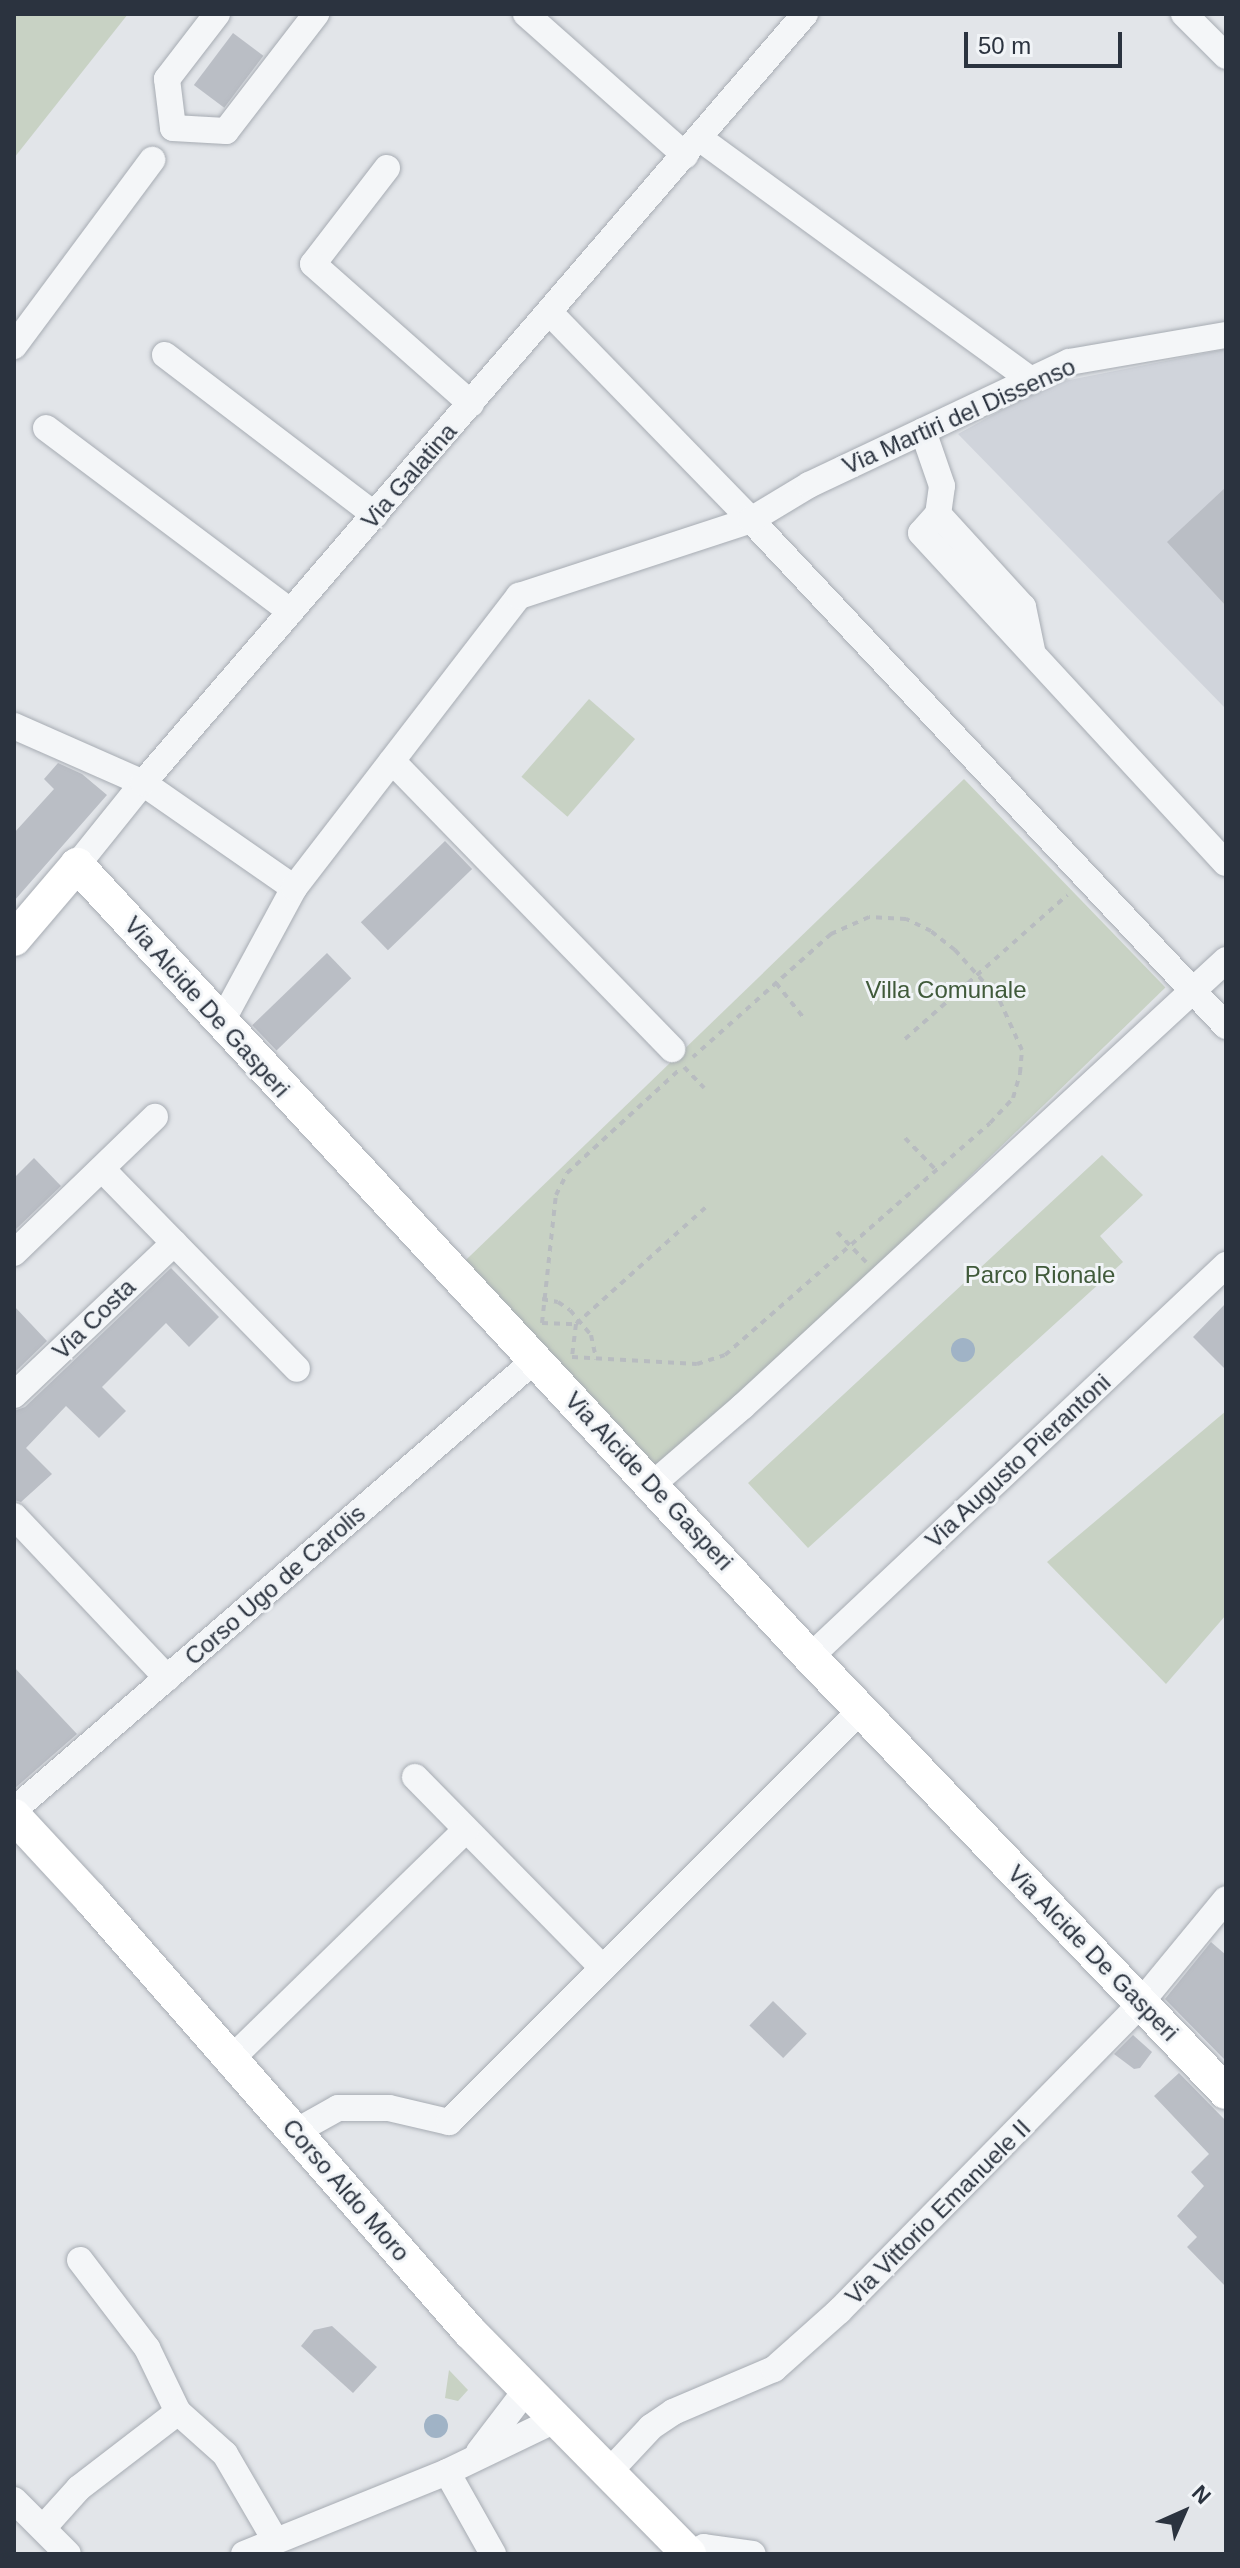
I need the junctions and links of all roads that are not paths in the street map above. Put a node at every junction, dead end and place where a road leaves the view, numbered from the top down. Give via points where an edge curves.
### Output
1 (217, 14) edge
2 (316, 14) edge
3 (526, 14) edge
4 (805, 14) edge
5 (1184, 14) edge
6 (1226, 56) edge
7 (692, 147) junction
8 (152, 160) dead end
9 (387, 168) dead end
10 (550, 313) junction
11 (1226, 335) edge
12 (14, 346) edge
13 (165, 355) dead end
14 (1031, 380) junction
15 (471, 404) junction
16 (46, 428) dead end
17 (923, 431) junction
18 (375, 515) junction
19 (751, 520) junction
20 (291, 612) junction
21 (14, 726) edge
22 (392, 761) junction
23 (143, 783) junction
24 (1226, 863) edge
25 (77, 865) junction
26 (294, 888) junction
27 (14, 939) edge
28 (1226, 960) edge
29 (1193, 990) junction
30 (221, 1023) junction
31 (1226, 1026) edge
32 (672, 1049) dead end
33 (155, 1117) dead end
34 (102, 1169) junction
35 (174, 1243) junction
36 (14, 1253) edge
37 (1226, 1265) edge
38 (535, 1360) junction
39 (297, 1369) dead end
40 (14, 1395) edge
41 (653, 1484) junction
42 (14, 1516) edge
43 (810, 1657) junction
44 (167, 1678) junction
45 (862, 1709) junction
46 (415, 1777) dead end
47 (14, 1813) edge
48 (466, 1830) junction
49 (1226, 1899) edge
50 (603, 1968) junction
51 (1140, 2004) junction
52 (231, 2059) junction
53 (1226, 2092) edge
54 (295, 2132) junction
55 (80, 2260) dead end
56 (527, 2389) junction
57 (178, 2412) junction
58 (555, 2420) junction
59 (477, 2455) junction
60 (447, 2472) junction
61 (608, 2473) junction
62 (14, 2500) edge
63 (43, 2528) junction
64 (275, 2540) junction
65 (68, 2554) edge
66 (244, 2554) edge
67 (493, 2554) edge
68 (692, 2554) edge
69 (753, 2554) edge

1 - 2 street via 167,79 173,128 226,131
3 - 7 street
4 - 7 street, Via Galatina
5 - 6 street
7 - 10 street, Via Galatina
7 - 14 street
8 - 12 street
9 - 15 street via 313,264
10 - 15 street, Via Galatina
10 - 19 street
11 - 14 street, Via Martiri del Dissenso via 1069,362
13 - 18 street
14 - 17 street, Via Martiri del Dissenso
15 - 18 street, Via Galatina
16 - 20 street
17 - 19 street, Via Martiri del Dissenso via 809,485
17 - 24 street via 942,486 929,523 1023,607 1032,650
18 - 20 street, Via Galatina
19 - 22 street, Via Martiri del Dissenso via 519,596
19 - 29 street
20 - 23 street, Via Galatina
21 - 23 street
22 - 26 street, Via Martiri del Dissenso
22 - 32 street
23 - 25 street, Via Galatina
23 - 26 street
25 - 27 main road, Via Galatina
25 - 30 main road, Via Alcide De Gasperi
26 - 30 street, Via Martiri del Dissenso
28 - 29 street
29 - 31 street
29 - 41 street
30 - 38 main road, Via Alcide De Gasperi
33 - 34 street
34 - 35 street
34 - 36 street
35 - 39 street
35 - 40 street, Via Costa
37 - 43 street, Via Augusto Pierantoni
38 - 41 main road, Via Alcide De Gasperi
38 - 44 street, Corso Ugo de Carolis
41 - 43 main road, Via Alcide De Gasperi
42 - 44 street
43 - 45 main road, Via Alcide De Gasperi
44 - 47 street, Corso Ugo de Carolis
45 - 50 street
45 - 51 main road, Via Alcide De Gasperi
46 - 48 street
47 - 52 main road, Corso Aldo Moro
48 - 50 street
48 - 52 street
49 - 51 street, Via Vittorio Emanuele II
50 - 54 street via 449,2122 389,2108 338,2108
51 - 53 main road, Via Alcide De Gasperi
51 - 61 street, Via Vittorio Emanuele II via 953,2199 797,2351 774,2369 673,2412 651,2427
52 - 54 main road, Corso Aldo Moro
54 - 56 main road, Corso Aldo Moro via 470,2332
55 - 57 street via 147,2348
56 - 58 main road, Corso Aldo Moro
56 - 59 street
57 - 63 street via 79,2488
57 - 64 street via 225,2454
58 - 59 street
58 - 61 main road, Corso Aldo Moro
59 - 60 street
60 - 64 street
60 - 67 street
61 - 68 main road, Corso Aldo Moro
62 - 63 street
63 - 65 street
64 - 66 street
68 - 69 street via 704,2547

